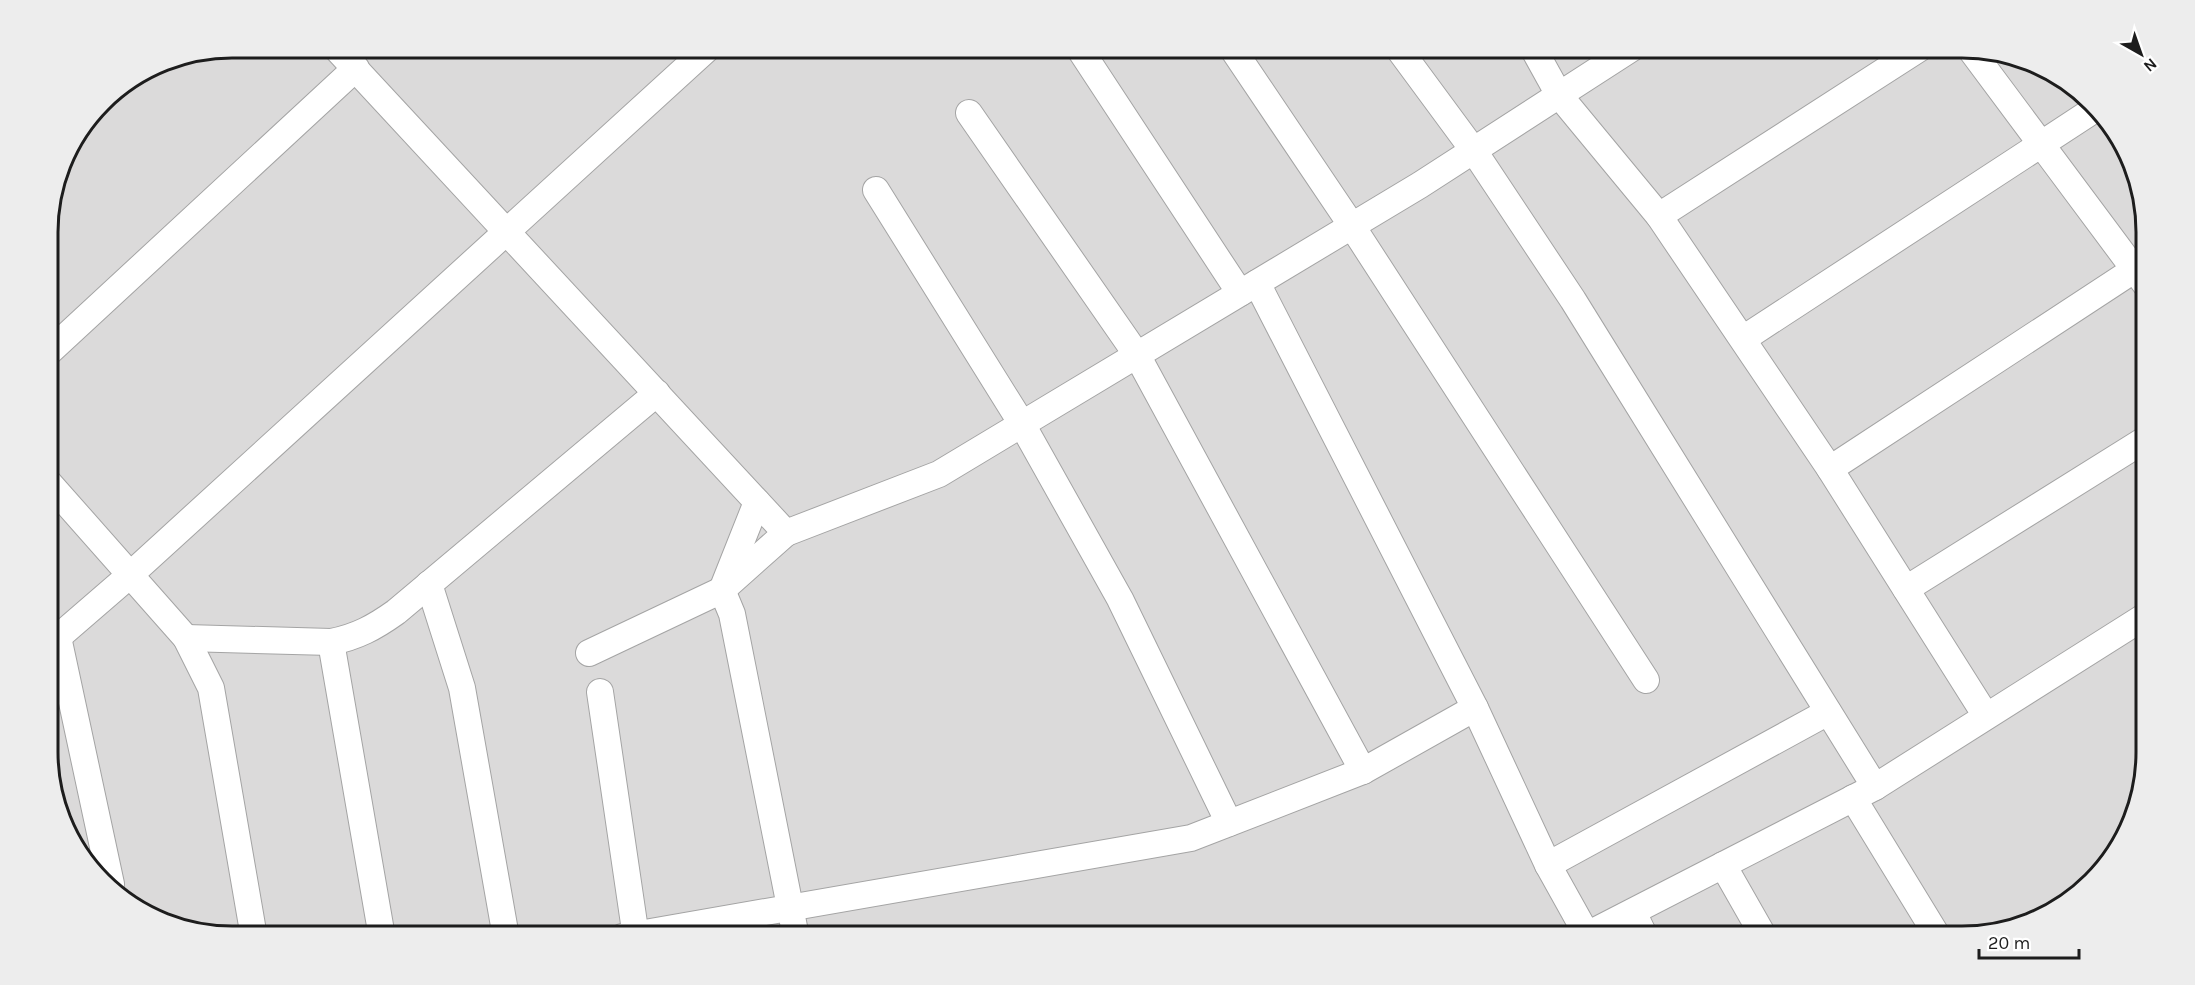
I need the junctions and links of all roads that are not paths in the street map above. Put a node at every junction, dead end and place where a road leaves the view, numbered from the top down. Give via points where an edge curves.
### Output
1 (347, 59) edge
2 (696, 59) edge
3 (1087, 59) edge
4 (1239, 59) edge
5 (1406, 59) edge
6 (1539, 59) edge
7 (1615, 59) edge
8 (1903, 59) edge
9 (1978, 60) edge
10 (356, 68) junction
11 (1559, 95) junction
12 (969, 113) dead end
13 (2089, 113) edge
14 (2041, 144) junction
15 (1474, 151) junction
16 (876, 190) dead end
17 (1659, 216) junction
18 (1352, 226) junction
19 (506, 231) junction
20 (2136, 264) edge
21 (2136, 276) edge
22 (1249, 288) junction
23 (1743, 339) junction
24 (59, 343) edge
25 (1137, 355) junction
26 (657, 393) junction
27 (1023, 424) junction
28 (2136, 445) edge
29 (1830, 469) junction
30 (59, 494) edge
31 (757, 502) junction
32 (786, 533) junction
33 (130, 575) junction
34 (429, 584) junction
35 (1906, 589) junction
36 (722, 590) junction
37 (2136, 622) edge
38 (59, 637) edge
39 (186, 638) junction
40 (331, 642) junction
41 (589, 653) dead end
42 (59, 662) edge
43 (1646, 680) dead end
44 (600, 692) dead end
45 (1475, 708) junction
46 (1828, 712) junction
47 (1986, 716) junction
48 (1363, 771) junction
49 (1864, 792) junction
50 (1229, 823) junction
51 (1548, 865) junction
52 (1723, 865) junction
53 (109, 876) edge
54 (792, 907) junction
55 (1633, 912) junction
56 (252, 926) edge
57 (380, 926) edge
58 (504, 926) edge
59 (630, 926) edge
60 (687, 926) edge
61 (795, 926) edge
62 (1582, 926) edge
63 (1605, 926) edge
64 (1640, 926) edge
65 (1758, 926) edge
66 (1932, 926) edge

1 - 10 street
2 - 19 street
3 - 22 street
4 - 18 street
5 - 15 street
6 - 11 street
7 - 11 street
8 - 17 street
9 - 14 street
10 - 19 street
10 - 24 street
11 - 15 street
11 - 17 street
12 - 25 street
13 - 14 street
14 - 20 street
14 - 23 street
15 - 18 street
15 - 46 street via 1573,300
16 - 27 street
17 - 23 street
18 - 22 street
18 - 43 street
19 - 26 street
19 - 33 street
21 - 29 street
22 - 25 street
22 - 45 street
23 - 29 street
25 - 27 street
25 - 48 street
26 - 31 street
26 - 34 street
27 - 32 street via 939,474
27 - 50 street via 1120,599
28 - 35 street
29 - 35 street
30 - 33 street
31 - 32 street
31 - 36 street
32 - 36 street
33 - 38 street
33 - 39 street
34 - 40 street via 373,628
34 - 58 street via 462,688
35 - 47 street
36 - 41 street
36 - 54 street via 732,614
37 - 47 street
39 - 40 street
39 - 56 street via 211,688
40 - 57 street
42 - 53 street
44 - 59 street
45 - 48 street
45 - 51 street
46 - 49 street
46 - 51 street
47 - 49 street
48 - 50 street
49 - 52 street
49 - 66 street
50 - 54 street via 1191,838
51 - 62 street
52 - 55 street
52 - 65 street
54 - 60 street
54 - 61 street
55 - 63 street
55 - 64 street

